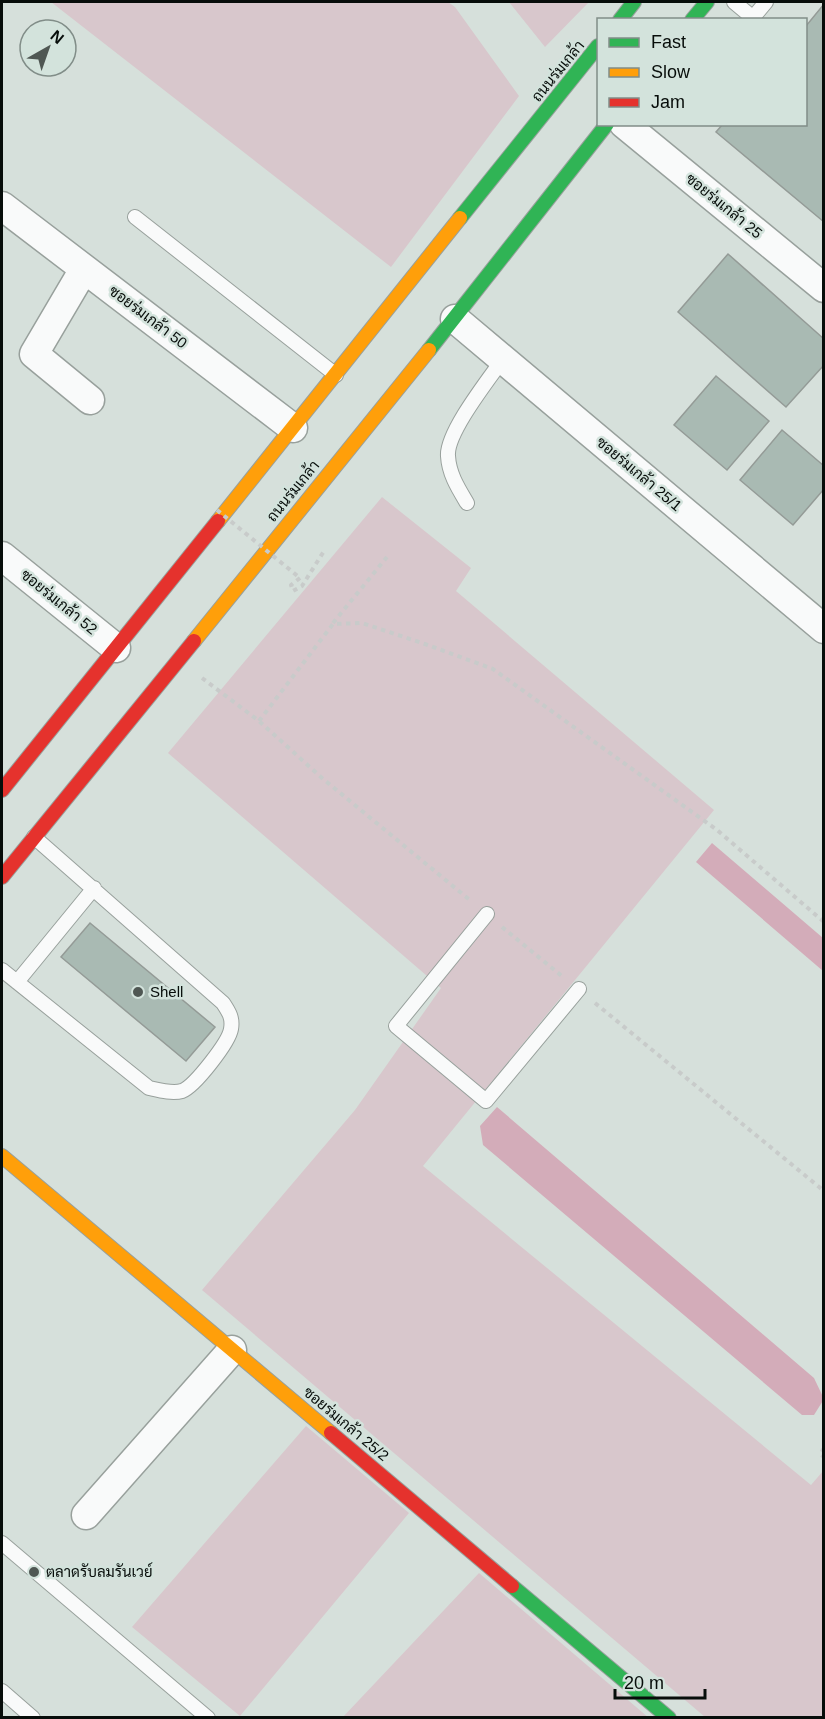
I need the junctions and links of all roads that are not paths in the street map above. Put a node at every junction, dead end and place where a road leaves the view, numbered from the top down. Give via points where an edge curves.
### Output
1 (634, 2) edge
2 (707, 2) edge
3 (734, 2) edge
4 (766, 2) edge
5 (622, 18) edge
6 (694, 18) edge
7 (752, 18) edge
8 (597, 47) edge
9 (605, 126) edge
10 (626, 126) edge
11 (135, 217) dead end
12 (6, 219) edge
13 (84, 269) junction
14 (824, 288) edge
15 (455, 319) junction
16 (503, 359) junction
17 (336, 375) junction
18 (90, 400) dead end
19 (293, 428) junction
20 (467, 503) dead end
21 (2, 556) edge
22 (824, 629) edge
23 (116, 648) junction
24 (2, 790) edge
25 (34, 837) junction
26 (2, 877) edge
27 (94, 888) junction
28 (487, 914) dead end
29 (2, 970) edge
30 (17, 982) junction
31 (579, 990) dead end
32 (2, 1156) edge
33 (232, 1350) junction
34 (86, 1515) dead end
35 (2, 1543) edge
36 (2, 1691) edge
37 (33, 1718) edge
38 (208, 1718) edge
39 (669, 1718) edge

1 - 5 main road
2 - 6 main road
3 - 7 lane
4 - 7 lane
8 - 17 main road, ถนนร่มเกล้า
9 - 15 main road, ถนนร่มเกล้า
10 - 14 street, ซอยร่มเกล้า 25
11 - 17 lane
12 - 13 street, ซอยร่มเกล้า 50
13 - 18 street via 34,354
13 - 19 street, ซอยร่มเกล้า 50
15 - 16 street, ซอยร่มเกล้า 25/1
15 - 25 main road, ถนนร่มเกล้า
16 - 20 lane via 454,431 447,453 452,476
16 - 22 street, ซอยร่มเกล้า 25/1
17 - 19 main road, ถนนร่มเกล้า
19 - 23 main road, ถนนร่มเกล้า
21 - 23 street, ซอยร่มเกล้า 52
23 - 24 main road, ถนนร่มเกล้า
25 - 26 main road, ถนนร่มเกล้า
25 - 27 lane
27 - 30 lane
27 - 30 lane via 223,1003 231,1017 231,1032 196,1081 181,1091 149,1088
28 - 31 lane via 396,1026 486,1101
29 - 30 lane
32 - 33 main road, ซอยร่มเกล้า 25/2
33 - 34 street
33 - 39 main road, ซอยร่มเกล้า 25/2
35 - 38 lane
36 - 37 lane

